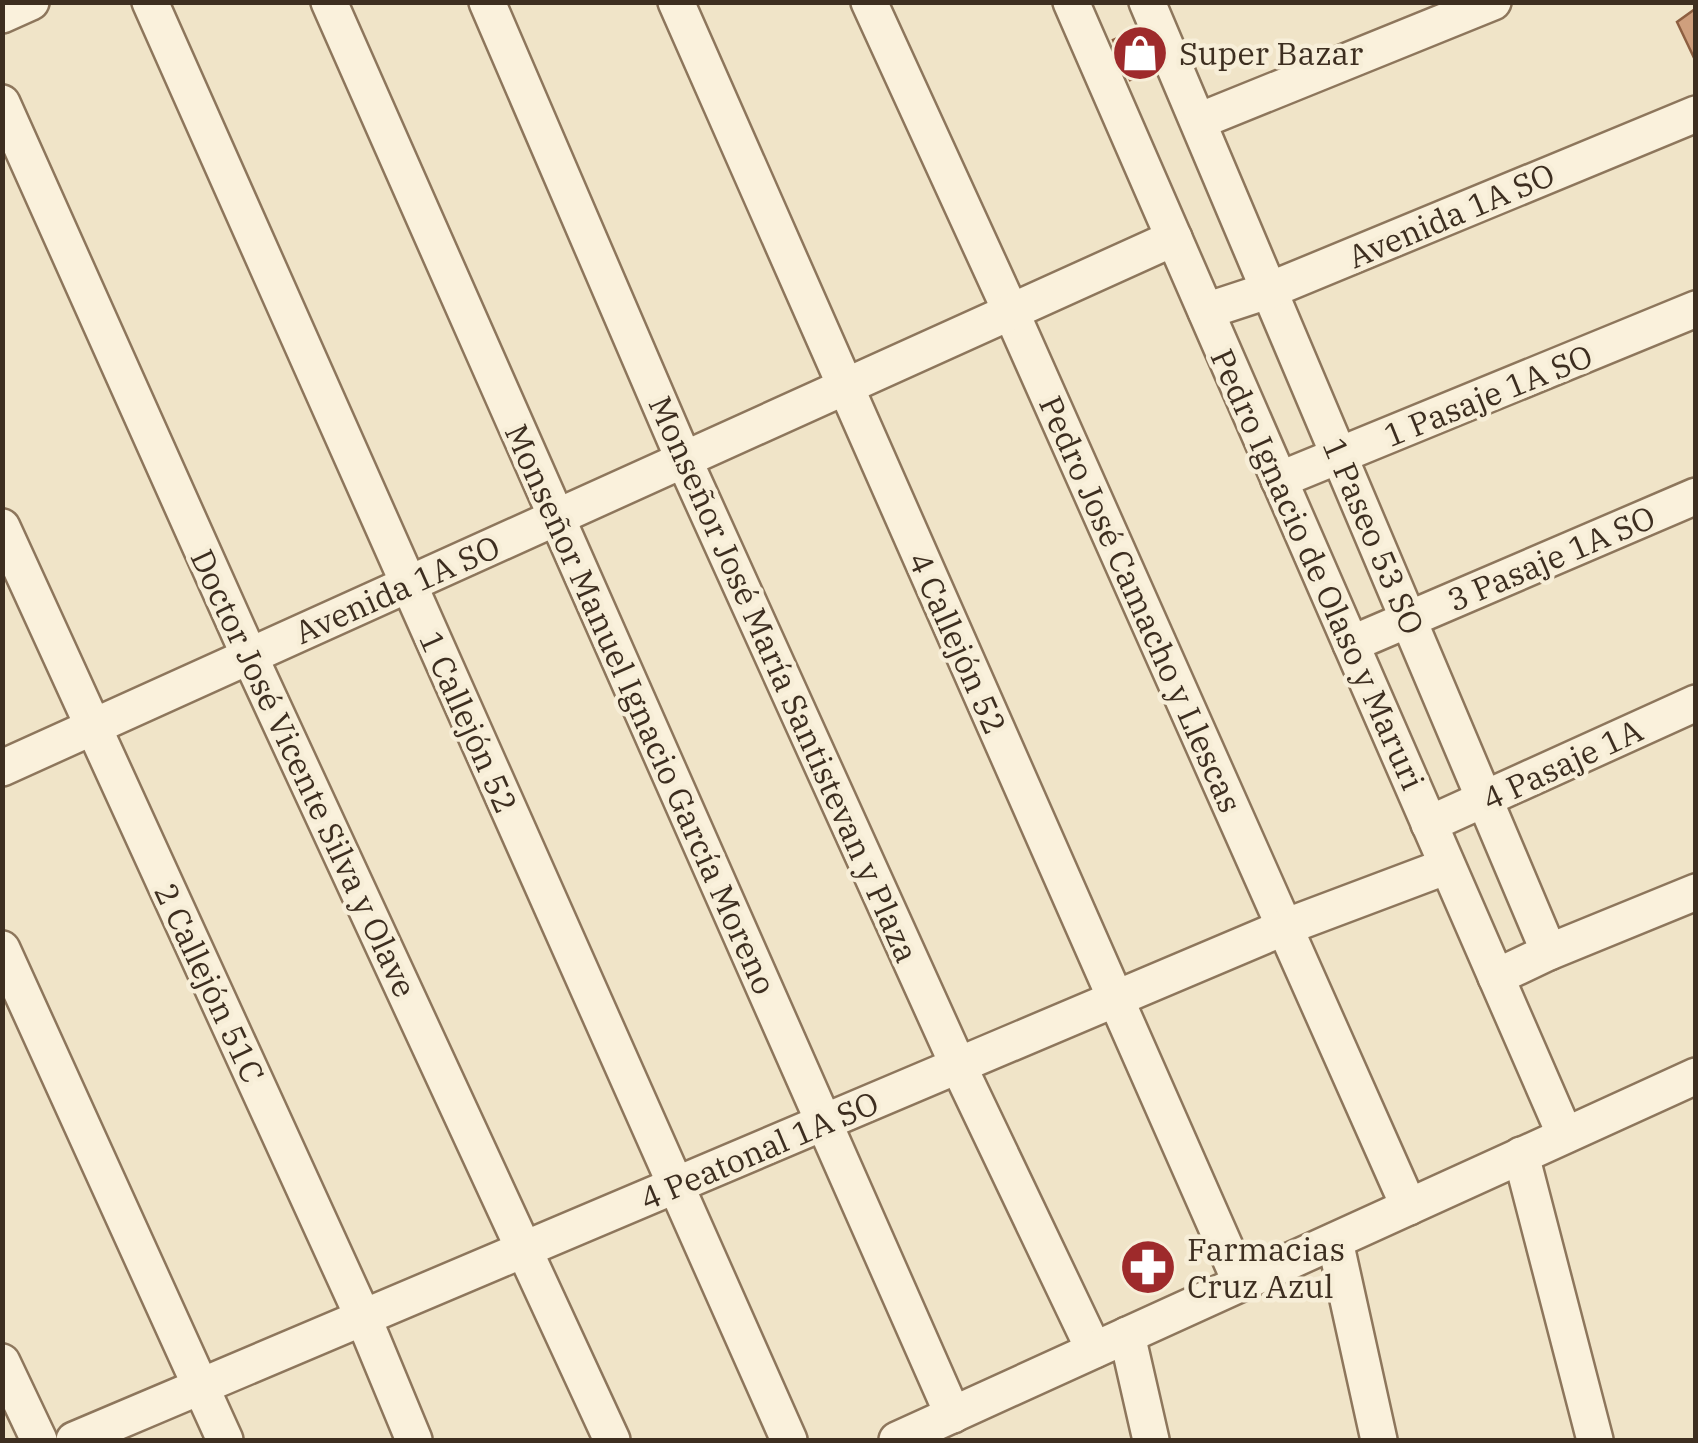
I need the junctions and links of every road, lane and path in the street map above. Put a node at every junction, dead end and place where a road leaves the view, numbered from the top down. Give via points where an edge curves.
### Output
1 (31, 2) edge
2 (150, 2) edge
3 (329, 2) edge
4 (487, 2) edge
5 (676, 2) edge
6 (869, 2) edge
7 (1072, 2) edge
8 (1148, 2) edge
9 (1493, 2) edge
10 (2, 15) edge
11 (2, 102) edge
12 (1696, 114) edge
13 (1199, 121) junction
14 (1174, 238) junction
15 (1270, 290) junction
16 (1696, 309) edge
17 (1011, 312) junction
18 (1206, 312) junction
19 (846, 387) junction
20 (1340, 456) junction
21 (684, 460) junction
22 (1279, 480) junction
23 (1696, 496) edge
24 (556, 517) junction
25 (2, 526) edge
26 (408, 584) junction
27 (1409, 619) junction
28 (1351, 644) junction
29 (249, 656) junction
30 (1696, 703) edge
31 (92, 726) junction
32 (2, 768) edge
33 (1486, 800) junction
34 (1429, 824) junction
35 (1447, 866) junction
36 (1696, 892) edge
37 (1285, 926) junction
38 (2, 949) edge
39 (1550, 952) junction
40 (1496, 977) junction
41 (1115, 999) junction
42 (958, 1066) junction
43 (1696, 1076) edge
44 (824, 1122) junction
45 (1565, 1135) junction
46 (1522, 1155) junction
47 (676, 1186) junction
48 (1409, 1207) junction
49 (1335, 1240) junction
50 (524, 1250) junction
51 (1241, 1284) junction
52 (363, 1317) junction
53 (1127, 1335) junction
54 (1094, 1350) junction
55 (2, 1362) edge
56 (200, 1387) junction
57 (926, 1431) edge
58 (38, 1440) edge
59 (74, 1440) edge
60 (224, 1440) edge
61 (414, 1440) edge
62 (612, 1440) edge
63 (789, 1440) edge
64 (1151, 1440) edge
65 (1379, 1440) edge
66 (1595, 1440) edge

1 - 10 street
2 - 26 street, 1 Callejón 52
3 - 24 street, Monseñor Manuel Ignacio García Moreno
4 - 21 street, Monseñor José María Santistevan y Plaza
5 - 19 street, 4 Callejón 52
6 - 17 street, Pedro José Camacho y Llescas
7 - 14 street, Pedro Ignacio de Olaso y Maruri
8 - 13 street, 1 Paseo 53 SO
9 - 13 street
11 - 29 street, Doctor José Vicente Silva y Olave
12 - 15 street, Avenida 1A SO
13 - 15 street, 1 Paseo 53 SO
14 - 17 street, Avenida 1A SO
14 - 18 street, Pedro Ignacio de Olaso y Maruri
15 - 18 street, Avenida 1A SO
15 - 20 street, 1 Paseo 53 SO
16 - 20 street, 1 Pasaje 1A SO
17 - 19 street, Avenida 1A SO
17 - 37 street, Pedro José Camacho y Llescas
18 - 22 street, Pedro Ignacio de Olaso y Maruri
19 - 21 street, Avenida 1A SO
19 - 41 street, 4 Callejón 52
20 - 22 street, 1 Pasaje 1A SO
20 - 27 street, 1 Paseo 53 SO
21 - 24 street, Avenida 1A SO
21 - 42 street, Monseñor José María Santistevan y Plaza
22 - 28 street, Pedro Ignacio de Olaso y Maruri
23 - 27 street, 3 Pasaje 1A SO
24 - 26 street, Avenida 1A SO
24 - 44 street, Monseñor Manuel Ignacio García Moreno
25 - 31 street, 2 Callejón 51C
26 - 29 street, Avenida 1A SO
26 - 47 street, 1 Callejón 52
27 - 28 street, 3 Pasaje 1A SO
27 - 33 street, 1 Paseo 53 SO
28 - 34 street, Pedro Ignacio de Olaso y Maruri
29 - 31 street, Avenida 1A SO
29 - 50 street, Doctor José Vicente Silva y Olave
30 - 33 street, 4 Pasaje 1A
31 - 32 street, Avenida 1A SO
31 - 52 street, 2 Callejón 51C
33 - 34 street, 4 Pasaje 1A
33 - 39 street, 1 Paseo 53 SO
34 - 35 street, Pedro Ignacio de Olaso y Maruri
35 - 37 street, 4 Peatonal 1A SO
35 - 40 street, Pedro Ignacio de Olaso y Maruri
36 - 39 street
37 - 41 street, 4 Peatonal 1A SO
37 - 48 street, Pedro José Camacho y Llescas
38 - 56 street
39 - 40 street
40 - 45 street, Pedro Ignacio de Olaso y Maruri
41 - 42 street, 4 Peatonal 1A SO
41 - 51 street, 4 Callejón 52
42 - 44 street, 4 Peatonal 1A SO
42 - 54 street, Monseñor José María Santistevan y Plaza
43 - 45 street
44 - 47 street, 4 Peatonal 1A SO
44 - 57 street, Monseñor Manuel Ignacio García Moreno
45 - 46 street
46 - 48 street
46 - 66 street
47 - 50 street, 4 Peatonal 1A SO
47 - 63 street, 1 Callejón 52
48 - 49 street
49 - 51 street
49 - 65 street
50 - 52 street, 4 Peatonal 1A SO
50 - 62 street, Doctor José Vicente Silva y Olave
51 - 53 street
52 - 56 street, 4 Peatonal 1A SO
52 - 61 street, 2 Callejón 51C
53 - 54 street
53 - 64 street
54 - 57 street
55 - 58 street
56 - 59 street, 4 Peatonal 1A SO
56 - 60 street

